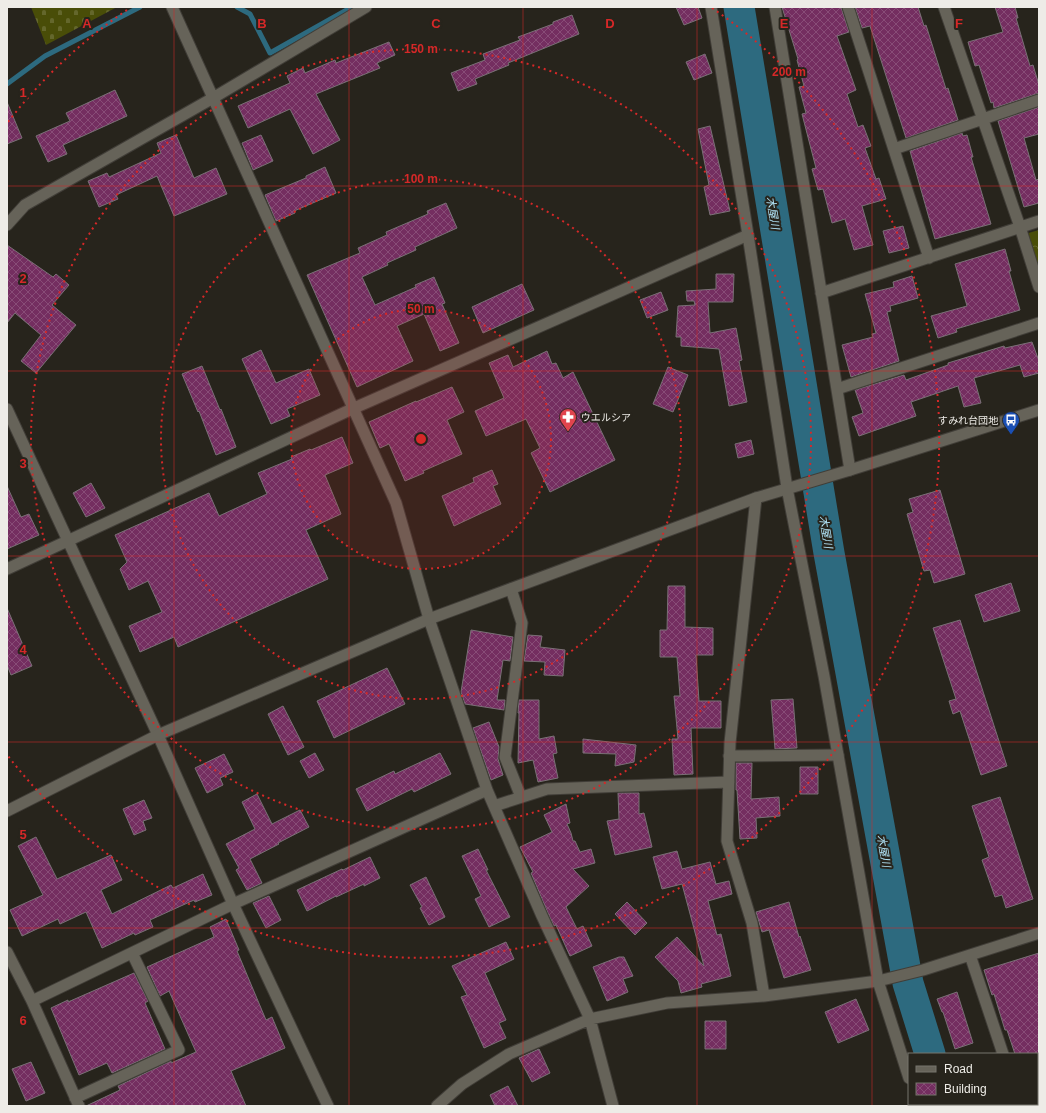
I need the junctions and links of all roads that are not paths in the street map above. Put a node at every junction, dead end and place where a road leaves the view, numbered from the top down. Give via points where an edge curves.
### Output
1 (172, 7) edge
2 (366, 7) edge
3 (711, 7) edge
4 (775, 7) edge
5 (848, 7) edge
6 (944, 7) edge
7 (213, 98) junction
8 (1039, 100) edge
9 (983, 119) junction
10 (894, 149) junction
11 (1039, 221) edge
12 (7, 225) edge
13 (1020, 227) junction
14 (748, 235) junction
15 (929, 258) junction
16 (1039, 287) edge
17 (821, 293) junction
18 (1039, 323) edge
19 (837, 389) junction
20 (7, 409) edge
21 (352, 409) junction
22 (1039, 410) edge
23 (847, 471) junction
24 (787, 488) junction
25 (756, 498) junction
26 (69, 540) junction
27 (7, 569) edge
28 (511, 589) junction
29 (429, 619) junction
30 (158, 735) junction
31 (838, 755) junction
32 (730, 756) junction
33 (729, 782) junction
34 (487, 790) junction
35 (521, 797) junction
36 (494, 806) junction
37 (7, 811) edge
38 (233, 904) junction
39 (1039, 933) edge
40 (7, 952) edge
41 (132, 953) junction
42 (970, 955) junction
43 (878, 981) junction
44 (764, 996) junction
45 (32, 1001) junction
46 (590, 1019) junction
47 (1003, 1053) edge
48 (908, 1075) edge
49 (77, 1102) edge
50 (328, 1106) edge
51 (437, 1106) edge
52 (613, 1106) edge

1 - 7 street
2 - 7 street
3 - 14 street
4 - 17 street
5 - 10 street
6 - 9 street
7 - 12 street via 25,205
7 - 21 street
8 - 9 street
9 - 10 street
9 - 13 street
10 - 15 street
11 - 13 street
13 - 15 street
13 - 16 street
14 - 21 street
14 - 24 street
15 - 17 street
17 - 19 street
18 - 19 street
19 - 23 street
20 - 26 street
21 - 26 street
21 - 29 street via 396,503
22 - 23 street
23 - 24 street
24 - 25 street
24 - 31 street
25 - 28 street
25 - 32 street
26 - 27 street
26 - 30 street
28 - 29 street
28 - 35 street via 522,623 505,756
29 - 30 street
29 - 34 street
30 - 37 street
30 - 38 street
31 - 32 street
31 - 43 street
32 - 33 street
33 - 35 street via 547,789
33 - 44 street via 727,841 752,923
34 - 36 street
34 - 38 street
35 - 36 street
36 - 46 street
38 - 41 street
38 - 50 street
39 - 42 street
40 - 45 street
41 - 45 street
41 - 49 street via 179,1050
42 - 43 street
42 - 47 street
43 - 44 street
43 - 48 street
44 - 46 street via 667,1003
45 - 49 street
46 - 51 street via 509,1054 462,1084
46 - 52 street

